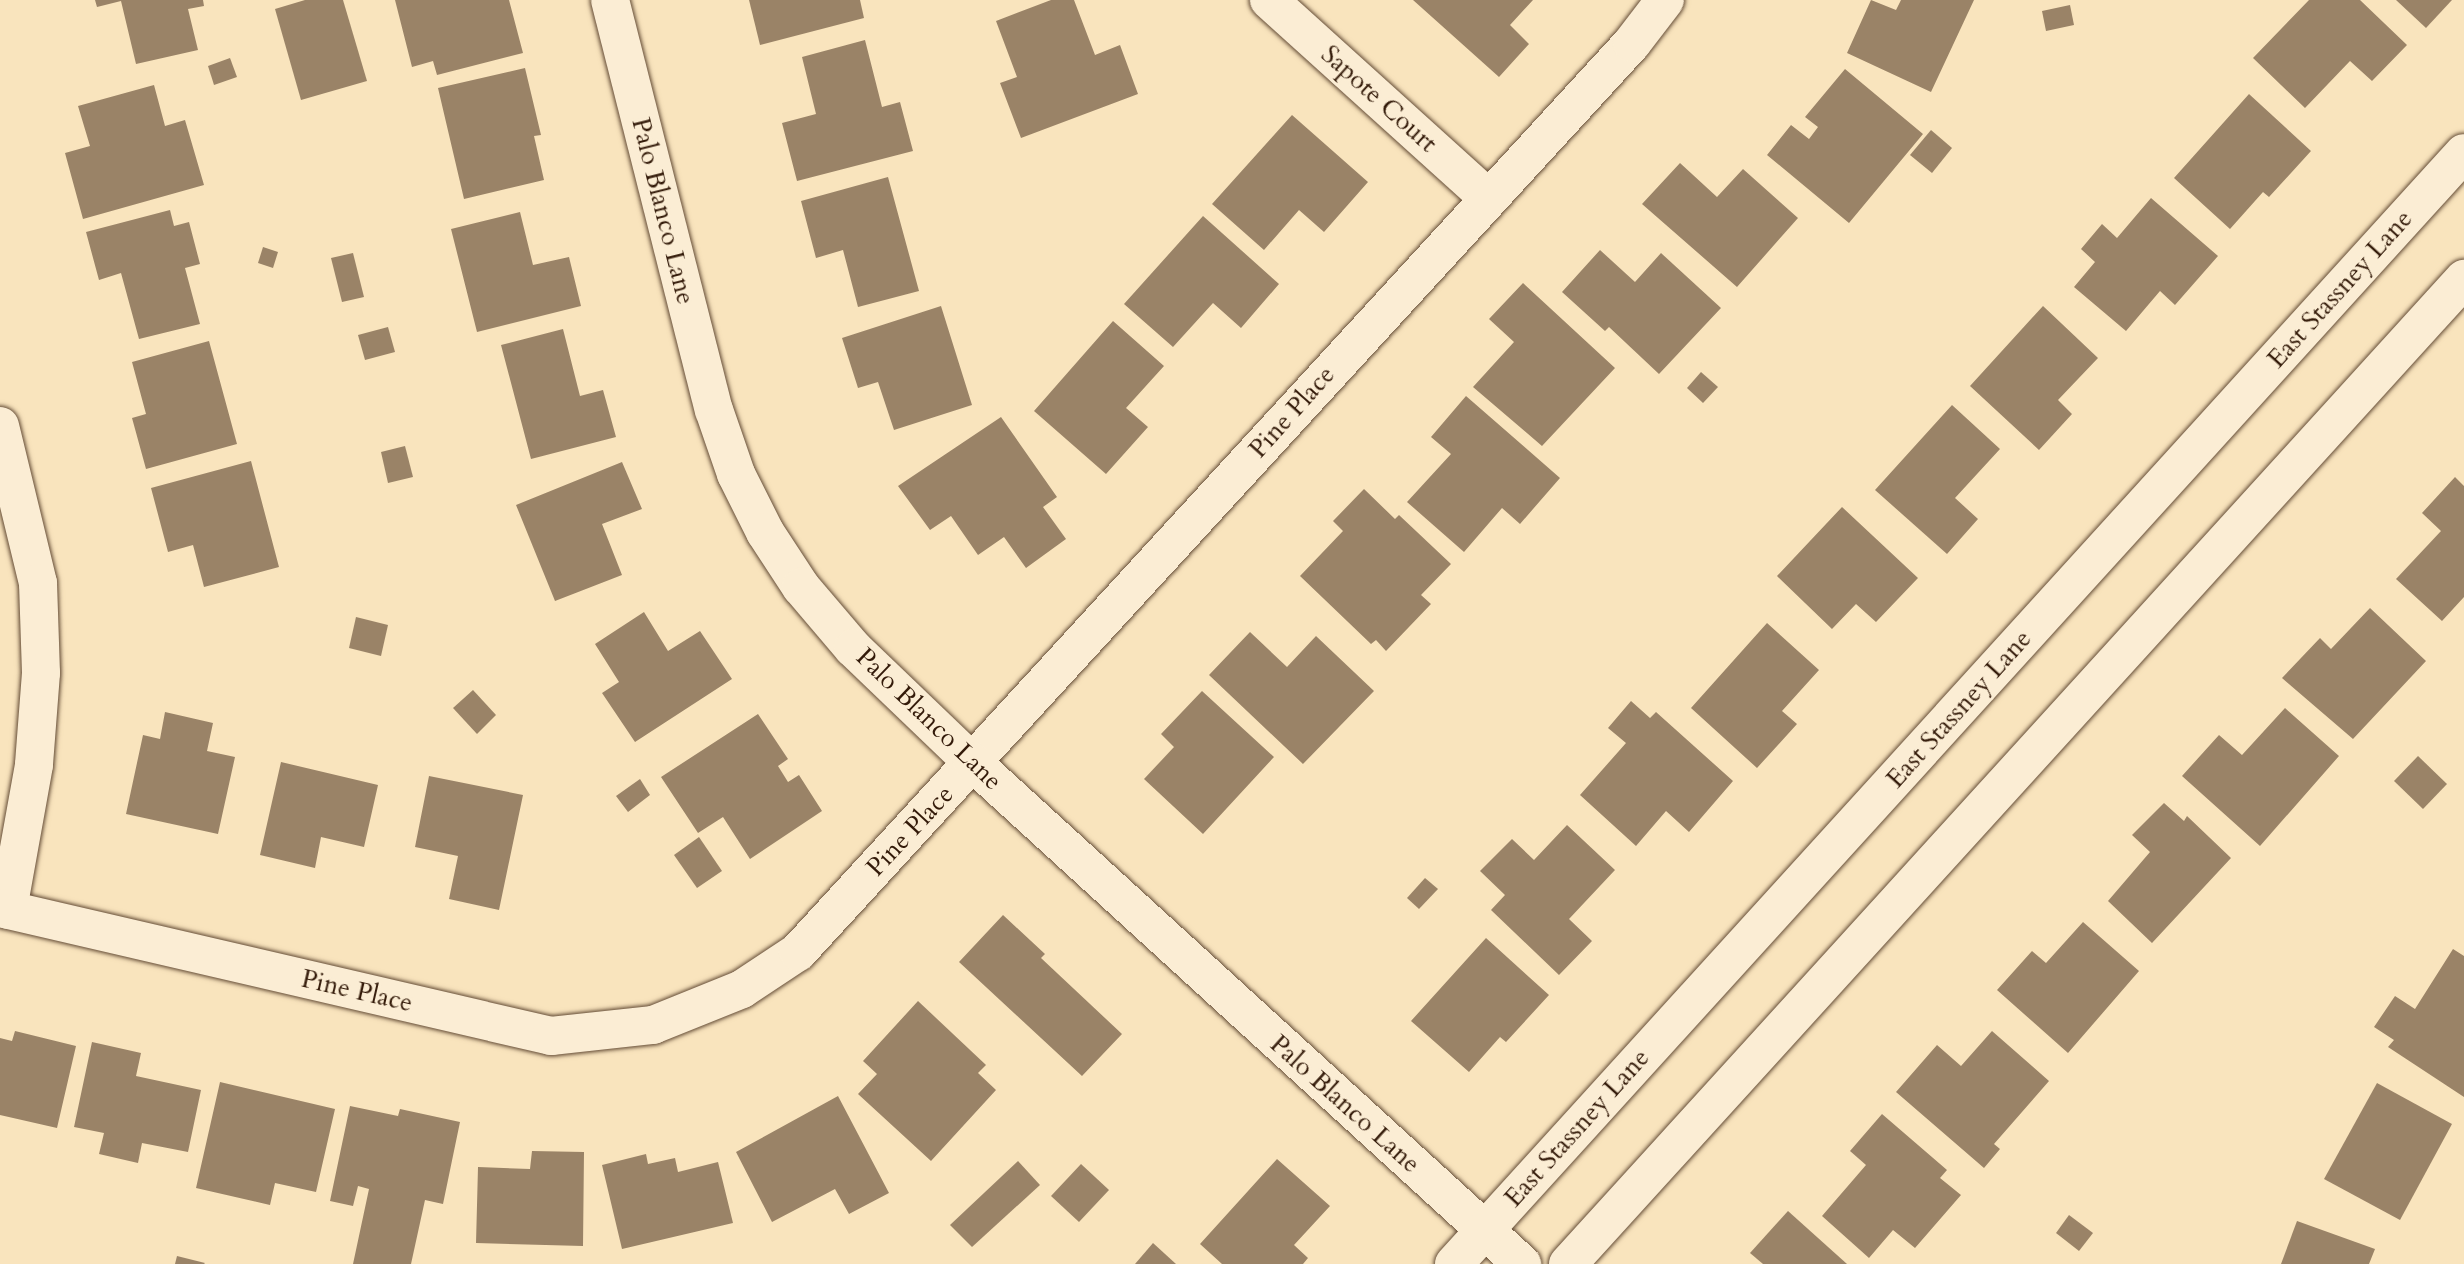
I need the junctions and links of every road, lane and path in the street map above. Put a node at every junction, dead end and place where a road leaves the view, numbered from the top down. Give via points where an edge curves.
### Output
1 (610, 0) edge
2 (1269, 0) edge
3 (1665, 0) edge
4 (2464, 153) edge
5 (1488, 198) junction
6 (2464, 279) edge
7 (0, 426) edge
8 (972, 762) junction
9 (4, 909) edge
10 (1484, 1231) junction
11 (1454, 1264) edge
12 (1522, 1264) edge
13 (1568, 1264) edge

1 - 8 street, Palo Blanco Lane via 714,410 736,474 765,532 801,587 853,648
2 - 5 street, Sapote Court
3 - 5 street, Pine Place via 1632,43
4 - 10 street, East Stassney Lane
5 - 8 street, Pine Place
6 - 13 street
7 - 9 street via 38,583 41,673 34,765
8 - 9 street, Pine Place via 798,952 713,1003 622,1031 551,1036
8 - 10 street, Palo Blanco Lane
10 - 11 street, East Stassney Lane
10 - 12 street, Palo Blanco Lane

